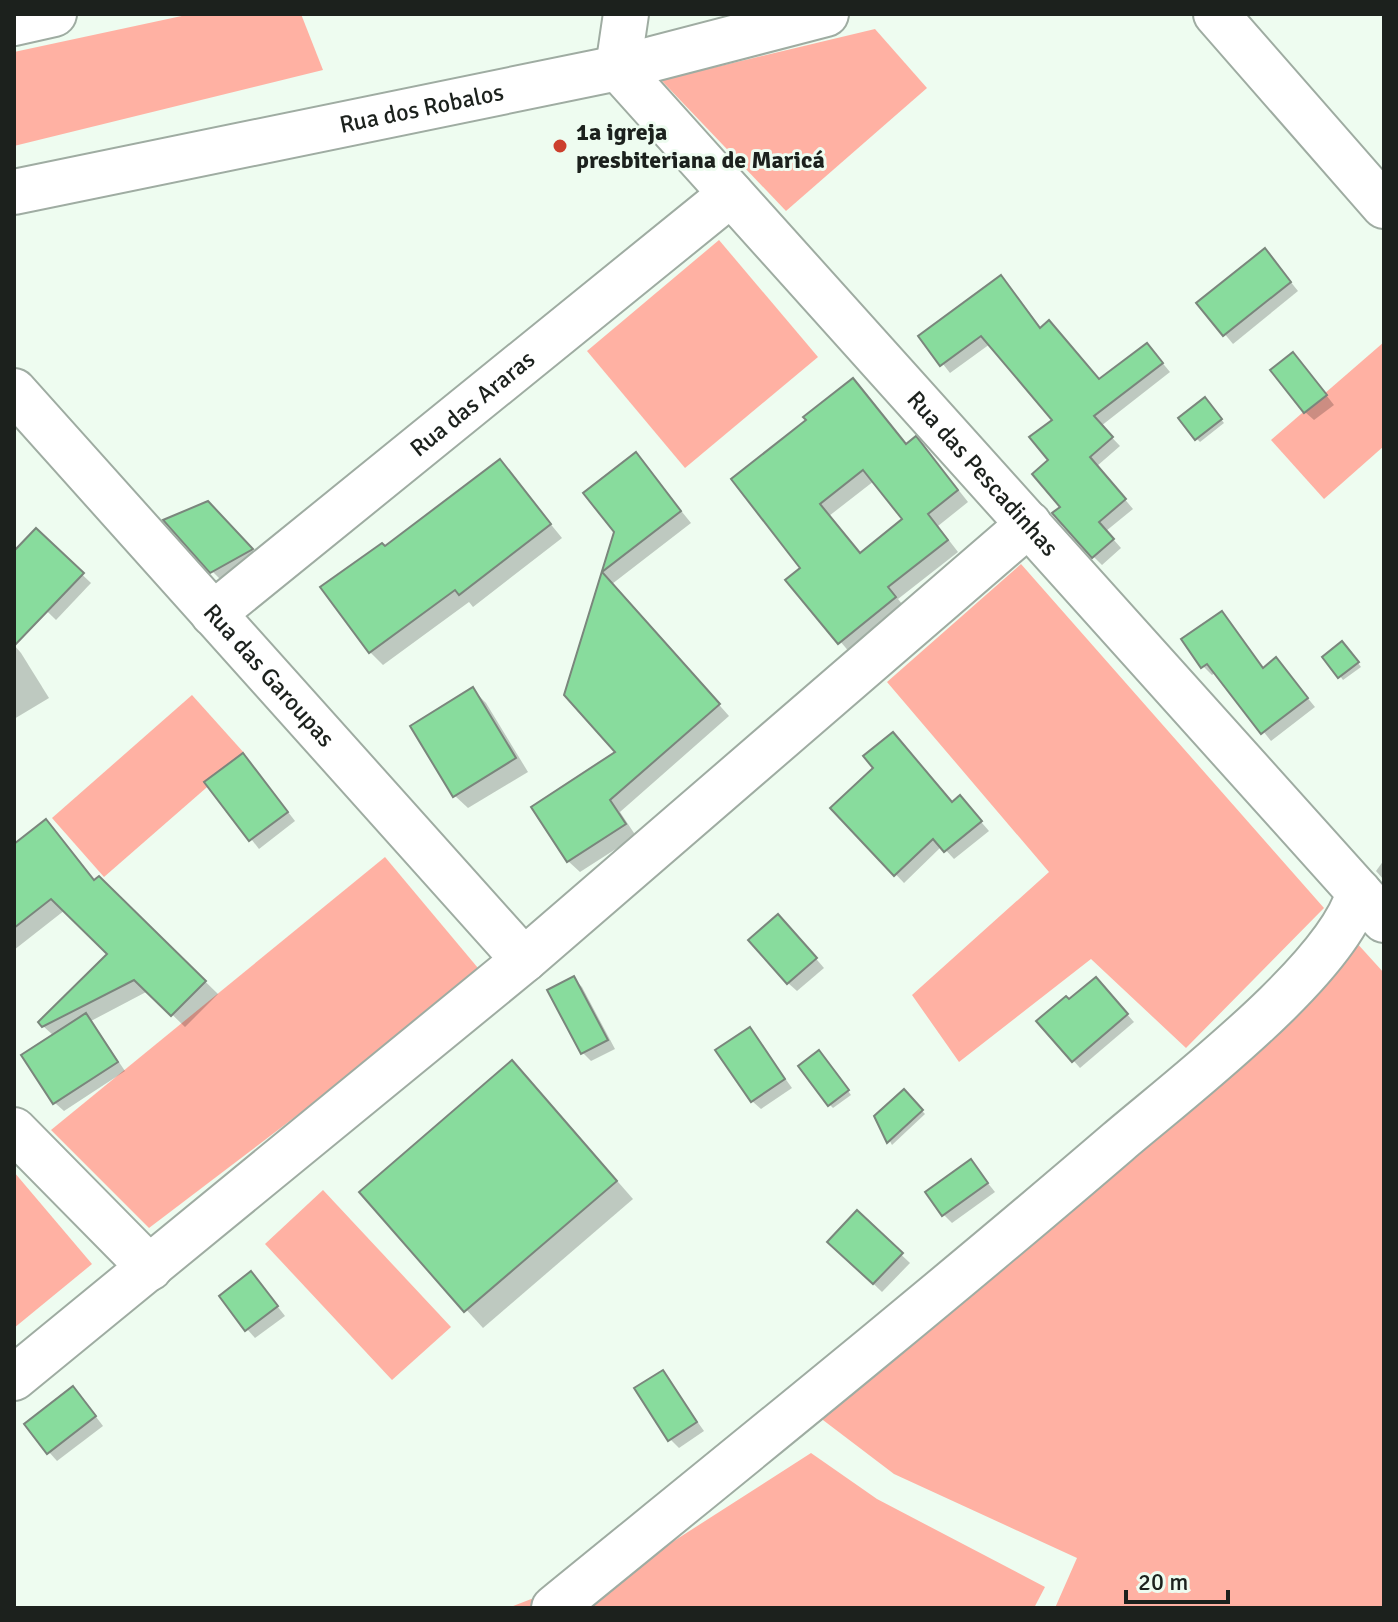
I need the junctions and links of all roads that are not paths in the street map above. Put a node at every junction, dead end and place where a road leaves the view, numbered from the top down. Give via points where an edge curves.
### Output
1 (54, 14) edge
2 (626, 14) edge
3 (826, 14) edge
4 (1216, 14) edge
5 (14, 23) edge
6 (618, 68) junction
7 (14, 192) edge
8 (731, 194) junction
9 (1384, 206) edge
10 (14, 391) edge
11 (1029, 524) junction
12 (213, 614) junction
13 (1371, 906) edge
14 (524, 960) junction
15 (14, 1130) edge
16 (150, 1268) junction
17 (14, 1378) edge
18 (554, 1608) edge

1 - 5 main road
2 - 6 main road
3 - 6 main road, Rua dos Robalos
4 - 9 main road
6 - 7 main road, Rua dos Robalos
6 - 8 main road, Rua das Pescadinhas
8 - 11 main road, Rua das Pescadinhas
8 - 12 main road, Rua das Araras
10 - 12 main road, Rua das Garoupas
11 - 13 main road, Rua das Pescadinhas
11 - 14 main road
12 - 14 main road, Rua das Garoupas
13 - 18 main road via 1354,910 1300,979 1244,1034 953,1284
14 - 16 main road
15 - 16 main road
16 - 17 main road

